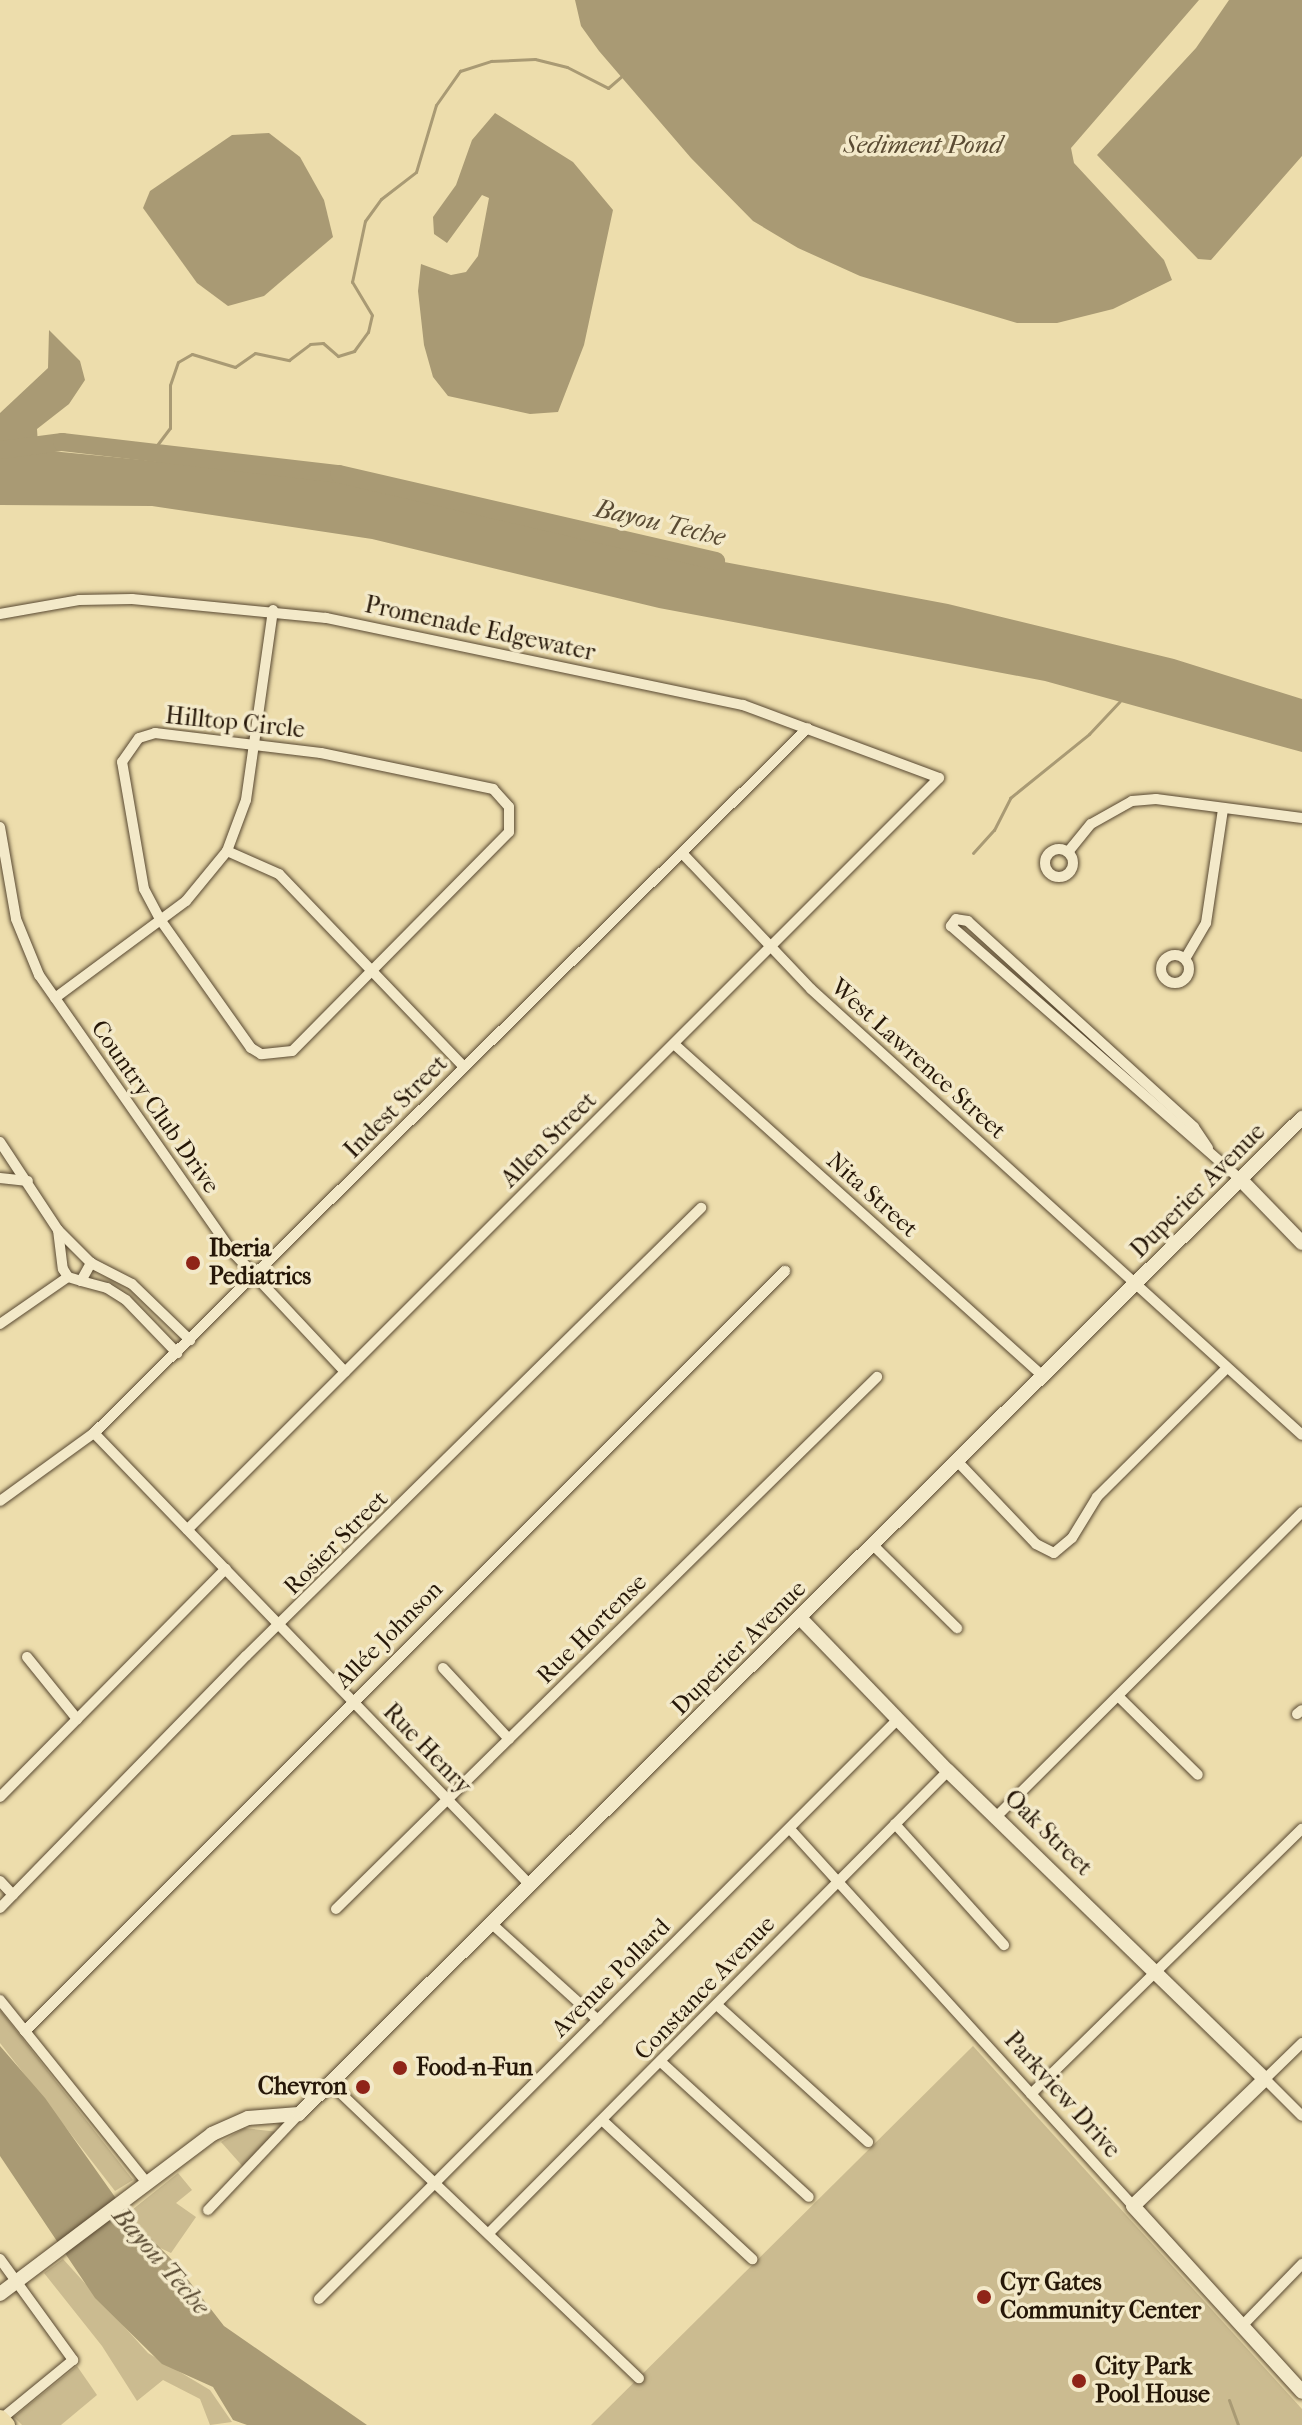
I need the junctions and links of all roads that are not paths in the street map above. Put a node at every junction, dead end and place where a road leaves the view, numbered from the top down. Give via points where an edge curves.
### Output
1 (273, 610) junction
2 (0, 614) edge
3 (808, 728) junction
4 (255, 742) junction
5 (939, 778) joint
6 (1223, 809) junction
7 (1302, 818) edge
8 (0, 827) edge
9 (227, 851) junction
10 (1068, 852) dead end
11 (682, 853) junction
12 (161, 921) junction
13 (770, 947) junction
14 (1185, 959) dead end
15 (1001, 960) junction
16 (373, 970) junction
17 (55, 998) junction
18 (674, 1044) junction
19 (464, 1067) junction
20 (1302, 1118) edge
21 (0, 1142) edge
22 (0, 1178) edge
23 (1240, 1179) junction
24 (28, 1181) junction
25 (701, 1208) dead end
26 (58, 1230) junction
27 (1302, 1243) edge
28 (91, 1263) junction
29 (785, 1271) dead end
30 (68, 1277) junction
31 (255, 1277) junction
32 (81, 1281) junction
33 (1137, 1284) junction
34 (0, 1324) edge
35 (190, 1340) junction
36 (177, 1353) junction
37 (1227, 1368) junction
38 (345, 1372) junction
39 (1043, 1376) junction
40 (877, 1377) dead end
41 (94, 1433) junction
42 (1302, 1435) edge
43 (958, 1462) junction
44 (0, 1501) edge
45 (1302, 1512) edge
46 (187, 1530) junction
47 (874, 1546) junction
48 (226, 1569) junction
49 (800, 1618) junction
50 (280, 1626) junction
51 (957, 1628) dead end
52 (27, 1657) dead end
53 (443, 1668) dead end
54 (1118, 1696) junction
55 (352, 1700) junction
56 (77, 1719) junction
57 (898, 1719) junction
58 (509, 1739) junction
59 (948, 1771) junction
60 (1198, 1775) dead end
61 (0, 1797) edge
62 (448, 1799) junction
63 (998, 1815) junction
64 (895, 1824) junction
65 (790, 1829) junction
66 (1302, 1829) edge
67 (837, 1880) junction
68 (0, 1881) edge
69 (531, 1886) junction
70 (13, 1895) junction
71 (0, 1908) edge
72 (336, 1909) dead end
73 (492, 1924) junction
74 (1004, 1945) dead end
75 (1159, 1971) junction
76 (0, 2000) edge
77 (717, 2005) junction
78 (598, 2020) junction
79 (25, 2031) junction
80 (1302, 2043) edge
81 (661, 2062) junction
82 (1265, 2079) junction
83 (331, 2084) junction
84 (1031, 2094) junction
85 (299, 2114) junction
86 (1302, 2116) edge
87 (602, 2120) junction
88 (868, 2142) dead end
89 (436, 2181) junction
90 (147, 2183) junction
91 (809, 2197) dead end
92 (1133, 2206) junction
93 (208, 2210) dead end
94 (490, 2232) junction
95 (0, 2259) edge
96 (752, 2259) dead end
97 (1302, 2264) edge
98 (16, 2282) junction
99 (0, 2294) edge
100 (319, 2299) dead end
101 (1241, 2327) junction
102 (639, 2378) dead end
103 (1302, 2392) edge
104 (0, 2419) edge
105 (7, 2425) edge

1 - 2 street, Promenade Edgewater via 92,600
1 - 3 street, Promenade Edgewater via 743,705
1 - 4 street
3 - 5 street, Promenade Edgewater
3 - 11 street, Indest Street
4 - 9 street via 246,800
4 - 12 street, Hilltop Circle via 155,733 126,749 122,773 144,889
4 - 16 street, Hilltop Circle via 493,789 509,807 512,820 503,841
5 - 13 street, Allen Street
6 - 7 street
6 - 10 street via 1156,799 1132,801 1091,824
6 - 14 street via 1206,923
8 - 17 street, Country Club Drive via 23,941
9 - 12 street via 212,873
9 - 16 street via 279,874
11 - 13 street, West Lawrence Street
11 - 19 street, Indest Street
12 - 16 street, Hilltop Circle via 251,1048 271,1056 292,1051
12 - 17 street
13 - 18 street, Allen Street
13 - 33 street, West Lawrence Street
15 - 15 street via 968,921 956,919 951,926
15 - 23 street
16 - 19 street
17 - 31 street, Country Club Drive
18 - 38 street, Allen Street
18 - 39 street, Nita Street
19 - 31 street, Indest Street
20 - 23 main road, Duperier Avenue
21 - 24 street
22 - 24 street
23 - 27 main road
23 - 33 main road, Duperier Avenue
24 - 26 street
25 - 50 street, Rosier Street
26 - 28 street
26 - 30 street
28 - 32 street
28 - 35 street via 132,1284
29 - 55 street, Allée Johnson
30 - 32 street
30 - 34 street
31 - 35 street, Indest Street
31 - 38 street, Country Club Drive
32 - 36 street via 126,1300
33 - 37 street, West Lawrence Street
33 - 39 main road, Duperier Avenue
35 - 36 street, Indest Street
36 - 41 street, Indest Street
37 - 42 street, West Lawrence Street
37 - 43 street via 1097,1497 1072,1538 1054,1553 1036,1544
38 - 46 street, Allen Street
39 - 43 main road, Duperier Avenue
40 - 58 street, Rue Hortense
41 - 44 street, Indest Street
41 - 46 street, Rue Henry
43 - 47 main road, Duperier Avenue
45 - 54 street
46 - 48 street, Rue Henry
47 - 49 main road, Duperier Avenue
47 - 51 street
48 - 50 street, Rue Henry
48 - 56 street
49 - 57 main road, Oak Street
49 - 69 main road, Duperier Avenue
50 - 55 street, Rue Henry
50 - 70 street, Rosier Street
52 - 56 street
53 - 58 street
54 - 60 street
54 - 63 street
55 - 62 street, Rue Henry
55 - 79 street, Allée Johnson
56 - 61 street
57 - 59 main road, Oak Street
57 - 65 street, Avenue Pollard
58 - 62 street, Rue Hortense
59 - 63 main road, Oak Street
59 - 64 street, Constance Avenue
62 - 69 street, Rue Henry
62 - 72 street, Rue Hortense
63 - 75 main road, Oak Street
64 - 67 street, Constance Avenue
64 - 74 street
65 - 67 street, Parkview Drive
65 - 78 street, Avenue Pollard
66 - 75 street
67 - 77 street, Constance Avenue
67 - 84 street, Parkview Drive
68 - 70 street
69 - 73 main road, Duperier Avenue
70 - 71 street, Rosier Street
73 - 78 street
73 - 83 main road, Duperier Avenue
75 - 82 main road, Oak Street
75 - 84 street
76 - 79 street
77 - 81 street, Constance Avenue
77 - 88 street
78 - 89 street, Avenue Pollard
79 - 90 street
80 - 82 street
81 - 87 street, Constance Avenue
81 - 91 street
82 - 86 street
82 - 92 main road
83 - 85 main road, Duperier Avenue
83 - 89 street
84 - 92 street, Parkview Drive
85 - 90 main road via 233,2122
85 - 93 street, Duperier Avenue
87 - 94 street, Constance Avenue
87 - 96 street
89 - 94 street
89 - 100 street, Avenue Pollard
90 - 98 main road
92 - 101 main road, Parkview Drive
94 - 102 street
95 - 98 street
97 - 101 street
98 - 99 main road
98 - 104 street via 73,2360
101 - 103 main road, Parkview Drive
104 - 105 main road

